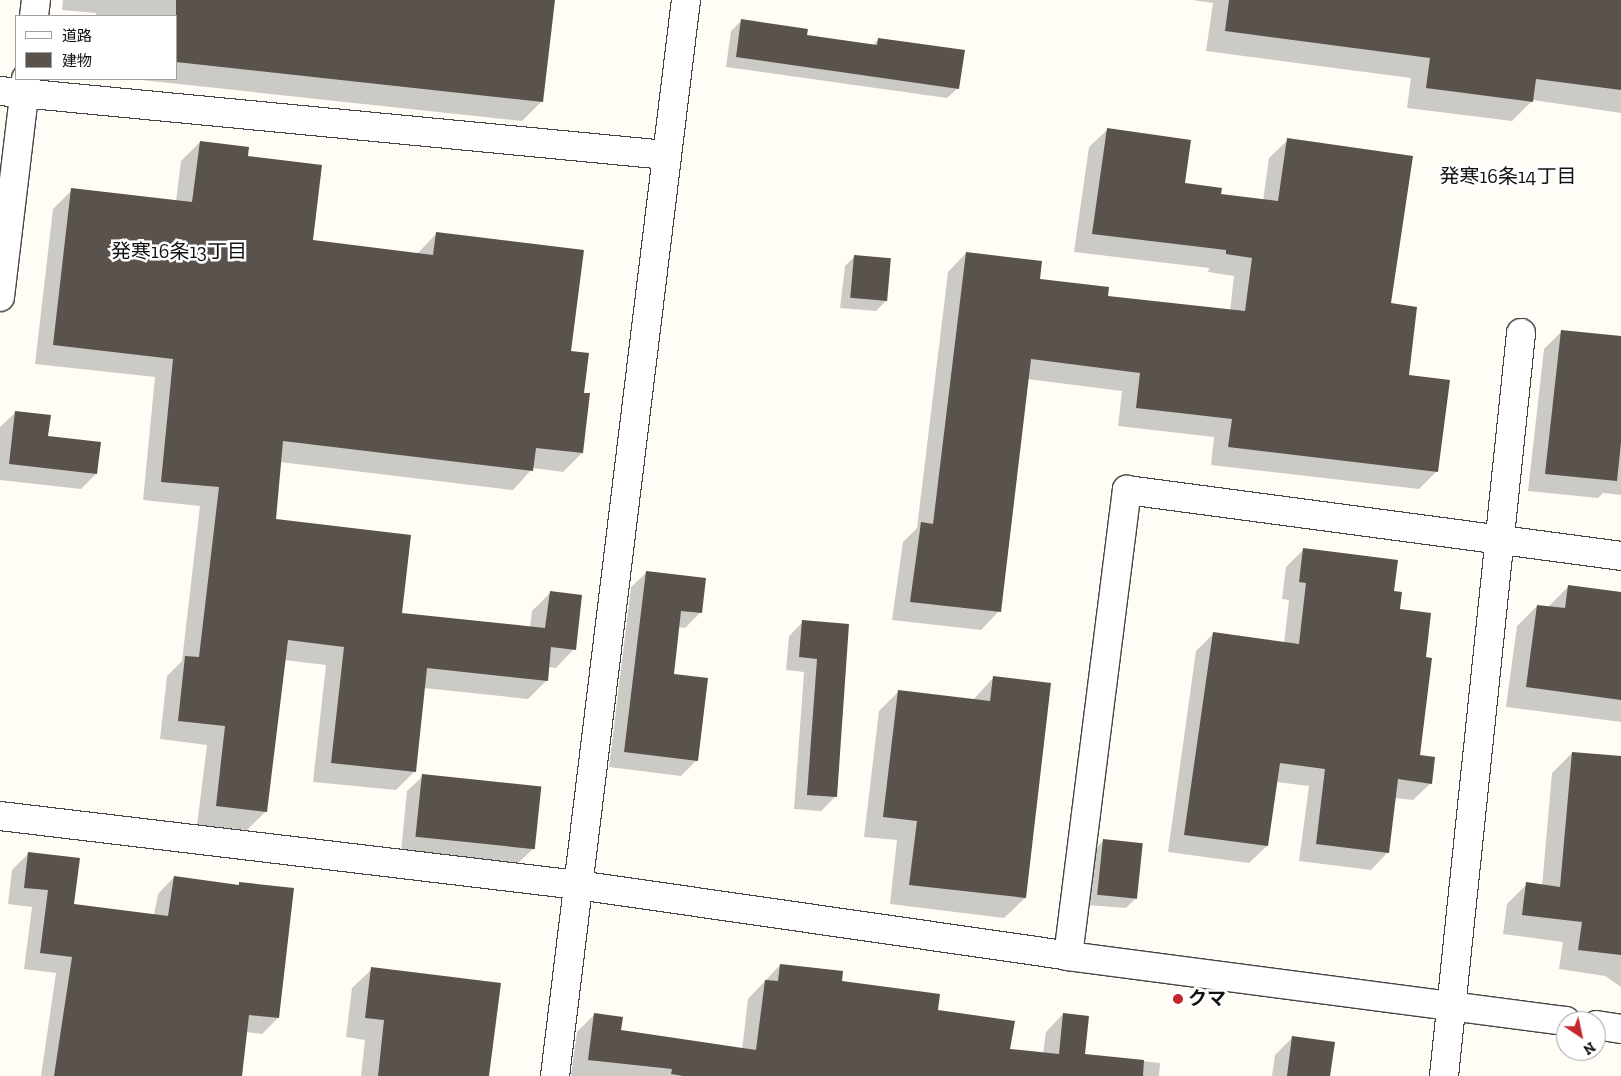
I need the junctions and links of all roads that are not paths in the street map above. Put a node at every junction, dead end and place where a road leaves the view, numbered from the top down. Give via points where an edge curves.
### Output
1 (36, 0) edge
2 (686, 0) edge
3 (34, 15) edge
4 (17, 88) edge
5 (666, 155) junction
6 (0, 297) edge
7 (1521, 333) dead end
8 (1501, 541) junction
9 (1621, 556) edge
10 (0, 816) edge
11 (578, 885) junction
12 (1068, 956) junction
13 (1453, 1006) junction
14 (1556, 1021) edge
15 (1606, 1027) edge
16 (1621, 1029) edge
17 (555, 1076) edge
18 (1444, 1076) edge

1 - 3 street
2 - 5 street
4 - 5 street
4 - 6 street
5 - 11 street
7 - 8 street
8 - 9 street
8 - 12 street via 1126,490
8 - 13 street
10 - 11 street
11 - 12 street
11 - 17 street
12 - 13 street
13 - 14 street
13 - 18 street
15 - 16 street

